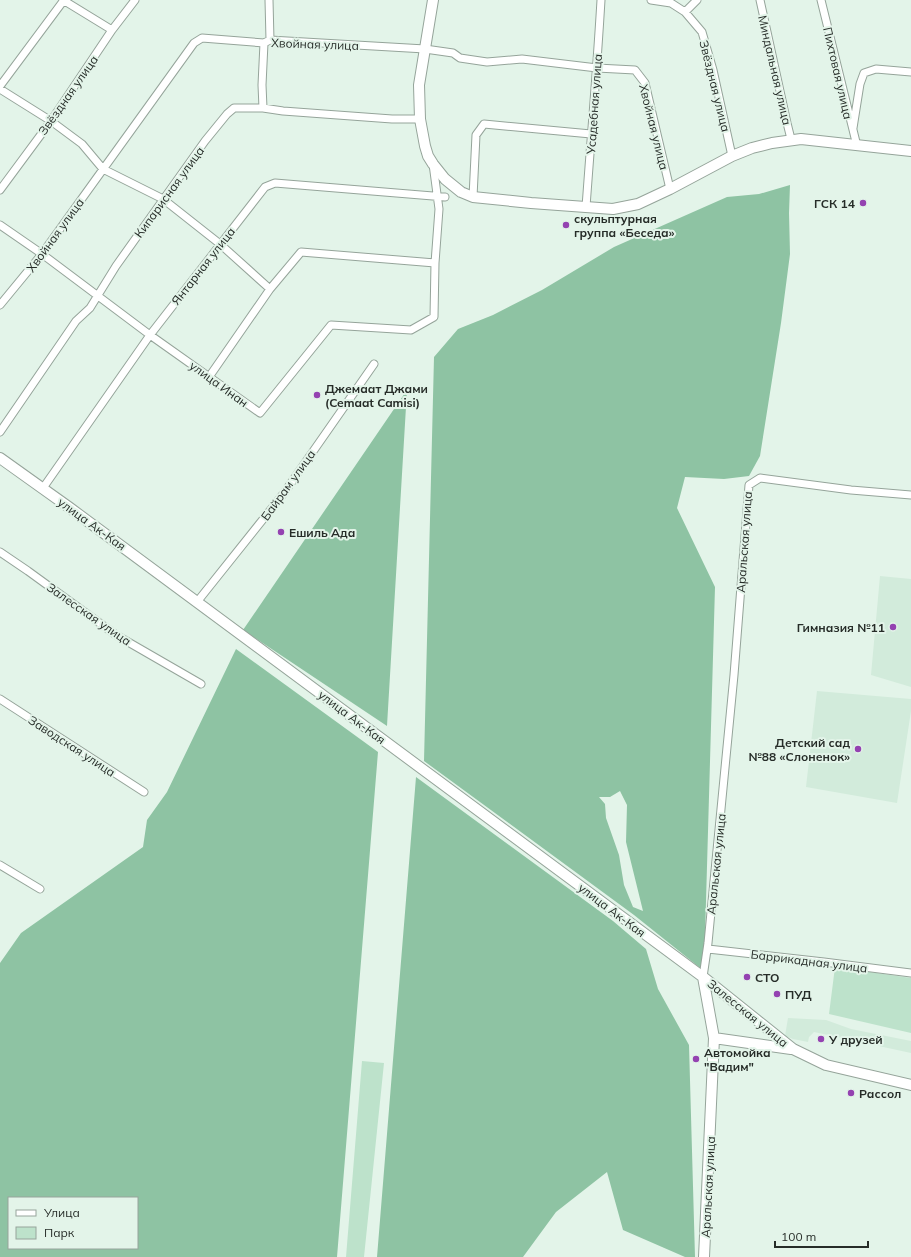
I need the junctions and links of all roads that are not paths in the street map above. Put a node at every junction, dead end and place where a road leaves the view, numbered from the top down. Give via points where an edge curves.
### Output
1 (64, 0) edge
2 (135, 0) edge
3 (269, 0) edge
4 (432, 0) edge
5 (601, 0) edge
6 (651, 0) edge
7 (698, 0) edge
8 (760, 0) edge
9 (821, 0) edge
10 (685, 12) junction
11 (112, 30) junction
12 (267, 41) junction
13 (425, 49) junction
14 (597, 68) junction
15 (911, 72) edge
16 (0, 86) edge
17 (0, 89) edge
18 (263, 108) junction
19 (420, 118) junction
20 (51, 121) junction
21 (852, 131) junction
22 (591, 134) junction
23 (791, 140) junction
24 (857, 146) junction
25 (911, 152) edge
26 (732, 156) junction
27 (433, 164) junction
28 (103, 170) junction
29 (452, 186) junction
30 (670, 189) junction
31 (0, 190) edge
32 (436, 195) junction
33 (445, 196) junction
34 (473, 196) junction
35 (163, 199) junction
36 (586, 207) junction
37 (439, 209) junction
38 (0, 225) edge
39 (220, 244) junction
40 (42, 254) junction
41 (435, 263) junction
42 (270, 289) junction
43 (97, 295) junction
44 (0, 305) edge
45 (150, 334) junction
46 (374, 364) dead end
47 (209, 377) junction
48 (0, 432) edge
49 (0, 458) edge
50 (43, 488) junction
51 (911, 495) edge
52 (0, 552) edge
53 (197, 602) junction
54 (200, 684) dead end
55 (0, 699) edge
56 (144, 792) dead end
57 (0, 865) edge
58 (40, 890) dead end
59 (708, 949) junction
60 (911, 973) edge
61 (703, 977) junction
62 (714, 1038) junction
63 (793, 1049) junction
64 (911, 1085) edge
65 (704, 1257) edge

1 - 11 street
1 - 16 street
2 - 11 street, Звёздная улица
3 - 12 street
4 - 13 main road
5 - 14 street, Усадебная улица
6 - 10 street, Звёздная улица via 671,3
7 - 10 street
8 - 23 street, Миндальная улица
9 - 21 street, Пихтовая улица
10 - 26 street, Звёздная улица via 702,32
11 - 20 street, Звёздная улица
12 - 13 street, Хвойная улица
12 - 18 street via 262,85
12 - 28 street, Хвойная улица via 202,38 194,43
13 - 14 street, Хвойная улица via 487,62 522,59
13 - 19 main road via 419,85
14 - 22 street, Усадебная улица
14 - 30 street, Хвойная улица via 634,70 646,82
15 - 21 street via 876,69 864,73
17 - 20 street
18 - 19 street, Кипарисная улица via 392,119
18 - 35 street, Кипарисная улица via 234,108 227,114
19 - 27 main road via 428,156
20 - 28 street via 82,144
20 - 31 street, Звёздная улица
21 - 24 street, Пихтовая улица
22 - 34 street via 484,124 476,135
22 - 36 street, Усадебная улица
23 - 24 main road via 815,140
23 - 26 main road via 752,148
24 - 25 main road
26 - 30 main road
27 - 29 main road
27 - 32 street
28 - 35 street
28 - 40 street, Хвойная улица
29 - 33 street
29 - 34 main road
30 - 36 main road via 626,207
32 - 33 street, Янтарная улица
32 - 37 street
32 - 39 street, Янтарная улица via 276,183 265,187
33 - 37 street
34 - 36 main road
35 - 39 street
35 - 43 street, Кипарисная улица
37 - 41 street
38 - 40 street, улица Инан
39 - 42 street
39 - 45 street, Янтарная улица
40 - 43 street, улица Инан
40 - 44 street, Хвойная улица
41 - 42 street via 301,252
41 - 47 street, улица Инан via 434,317 411,330 331,325 260,413
42 - 47 street
43 - 45 street, улица Инан
43 - 48 street, Кипарисная улица via 90,308 76,321
45 - 47 street, улица Инан
45 - 50 street, Янтарная улица
46 - 53 street, Байрам улица via 284,493
49 - 50 main road, улица Ак-Кая
50 - 53 main road, улица Ак-Кая
51 - 59 street, Аральская улица via 760,478 749,485
52 - 54 street, Залесская улица via 116,636
53 - 61 main road, улица Ак-Кая
55 - 56 street, Заводская улица
57 - 58 street
59 - 60 street, Баррикадная улица
59 - 61 street, Аральская улица
61 - 62 main road, Аральская улица
61 - 63 main road, Залесская улица
62 - 63 main road, Залесская улица
62 - 65 main road, Аральская улица
63 - 64 main road, Залесская улица via 826,1065

